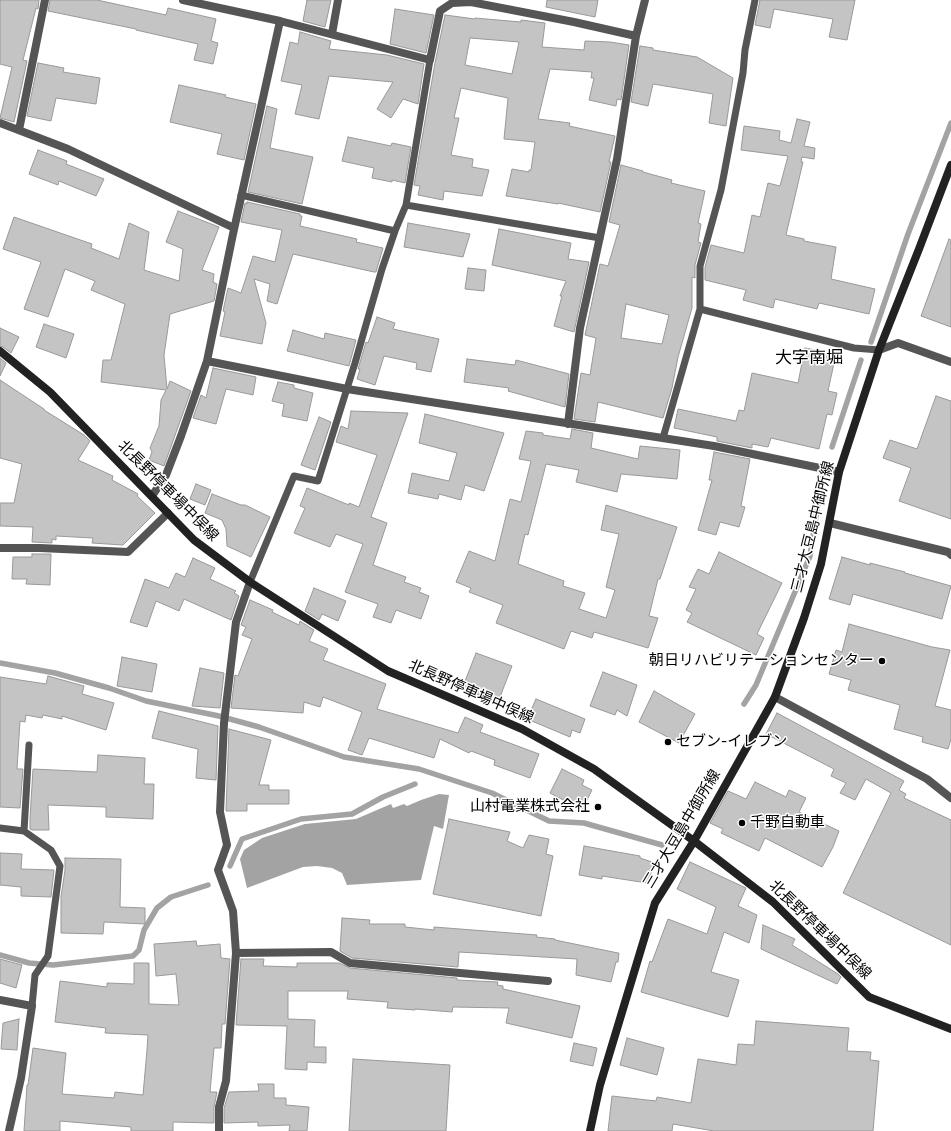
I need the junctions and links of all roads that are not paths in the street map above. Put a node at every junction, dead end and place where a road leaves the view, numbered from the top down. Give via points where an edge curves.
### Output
1 (45, 0) edge
2 (183, 0) edge
3 (338, 0) edge
4 (645, 0) edge
5 (755, 0) edge
6 (484, 2) edge
7 (280, 21) junction
8 (332, 34) junction
9 (636, 36) junction
10 (430, 60) junction
11 (0, 123) edge
12 (18, 130) junction
13 (951, 165) edge
14 (241, 195) junction
15 (406, 205) junction
16 (234, 228) junction
17 (395, 231) junction
18 (600, 238) junction
19 (700, 309) junction
20 (878, 350) junction
21 (0, 351) edge
22 (207, 361) junction
23 (951, 362) edge
24 (347, 390) junction
25 (568, 424) junction
26 (663, 438) junction
27 (839, 472) junction
28 (152, 496) junction
29 (168, 513) junction
30 (830, 523) junction
31 (0, 548) edge
32 (951, 555) edge
33 (250, 582) junction
34 (775, 697) junction
35 (29, 745) dead end
36 (951, 798) edge
37 (0, 828) edge
38 (24, 831) junction
39 (694, 841) junction
40 (236, 953) junction
41 (548, 981) dead end
42 (0, 1000) edge
43 (32, 1006) junction
44 (951, 1029) edge
45 (9, 1131) edge
46 (219, 1131) edge
47 (590, 1131) edge

1 - 12 street
2 - 7 street
3 - 8 street
4 - 9 street
5 - 19 lane via 722,190 700,266
6 - 9 street
6 - 10 street via 452,3 440,11
7 - 8 street
7 - 14 street
8 - 10 street
9 - 18 street via 617,159
10 - 15 lane
11 - 12 street
12 - 16 street via 68,149
13 - 20 main road, 三才大豆島中御所線
14 - 16 street
14 - 17 lane
15 - 17 lane
15 - 18 lane
16 - 22 street
17 - 24 lane
18 - 25 street via 580,328
19 - 20 lane via 854,348
19 - 26 lane
20 - 23 street via 898,343
20 - 27 main road, 三才大豆島中御所線
21 - 28 main road, 北長野停車場中俣線 via 50,392
22 - 24 street
22 - 28 street via 166,475
24 - 25 street
24 - 33 lane via 318,481 294,476
25 - 26 street
26 - 27 street
27 - 30 main road, 三才大豆島中御所線
28 - 29 main road, 北長野停車場中俣線
29 - 31 street via 128,552
29 - 33 main road, 北長野停車場中俣線 via 194,540
30 - 32 street via 948,552
30 - 34 main road, 三才大豆島中御所線 via 821,564 804,618
33 - 39 main road, 北長野停車場中俣線 via 388,671 522,729 588,766
33 - 40 street via 236,622 224,723 220,812 227,845 218,870 233,911
34 - 36 street via 927,779
34 - 39 main road, 三才大豆島中御所線
35 - 38 lane
37 - 38 lane
38 - 43 lane via 51,850 60,866 48,956 35,975
39 - 44 main road, 北長野停車場中俣線 via 773,902 869,997
39 - 47 main road, 三才大豆島中御所線 via 655,903 600,1085
40 - 41 street via 331,952 350,963
40 - 46 street via 226,1081 219,1107
42 - 43 street
43 - 45 street via 21,1078

